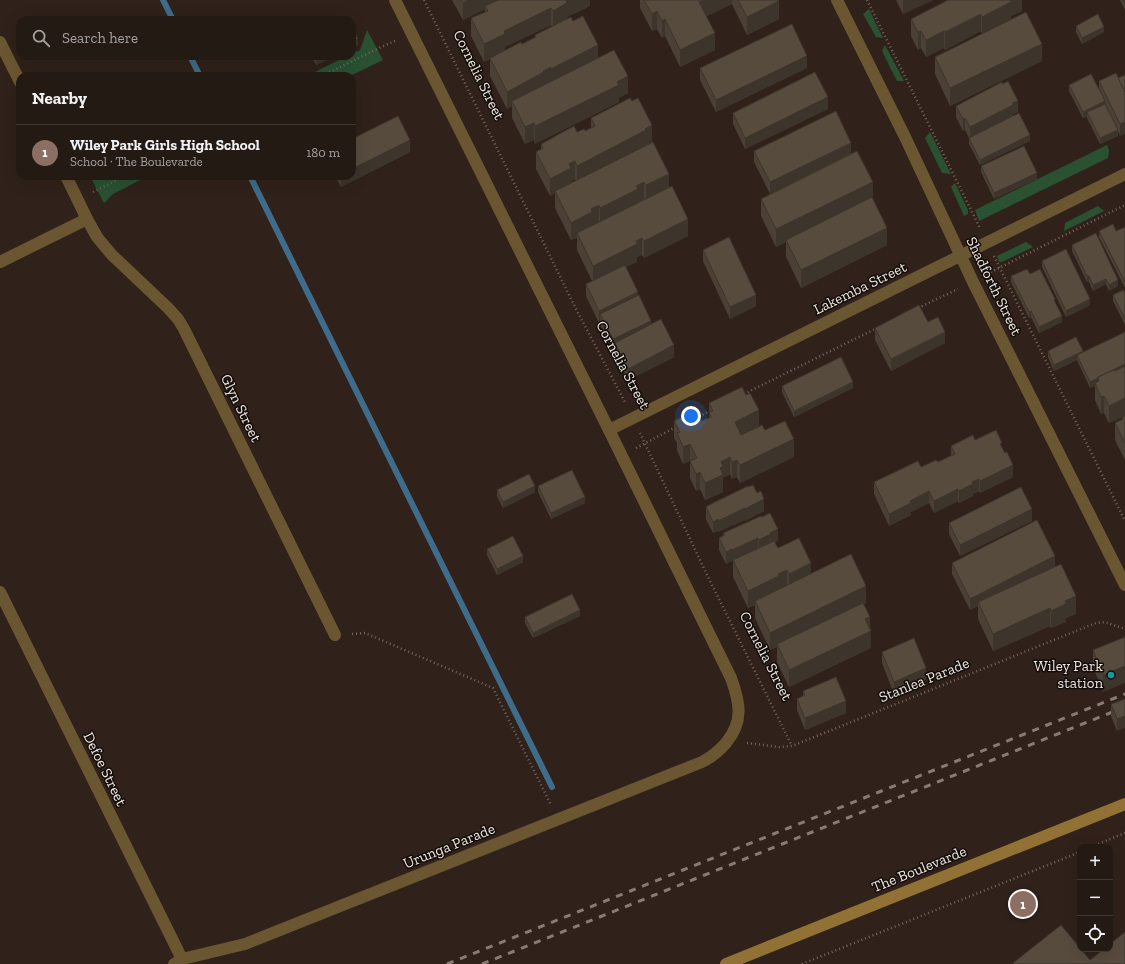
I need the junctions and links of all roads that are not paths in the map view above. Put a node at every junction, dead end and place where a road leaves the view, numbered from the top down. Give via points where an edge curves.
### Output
1 (395, 0) edge
2 (837, 0) edge
3 (0, 42) edge
4 (16, 74) edge
5 (1125, 174) edge
6 (68, 180) edge
7 (87, 219) junction
8 (961, 255) junction
9 (0, 262) edge
10 (609, 430) junction
11 (1125, 585) edge
12 (0, 592) edge
13 (335, 634) road end
14 (1125, 804) edge
15 (178, 962) edge
16 (726, 964) edge

1 - 10 street
2 - 8 street, Shadforth Street
3 - 4 street
5 - 8 street, Lakemba Street
6 - 7 street
7 - 9 street
7 - 13 street, Glyn Street via 97,237 112,255 168,308 184,329
8 - 10 street, Lakemba Street
8 - 11 street, Shadforth Street
10 - 15 street, Urunga Parade via 731,678 738,706 738,720 728,740 711,758 702,762 245,944
12 - 15 street, Defoe Street
14 - 16 street, The Boulevarde

